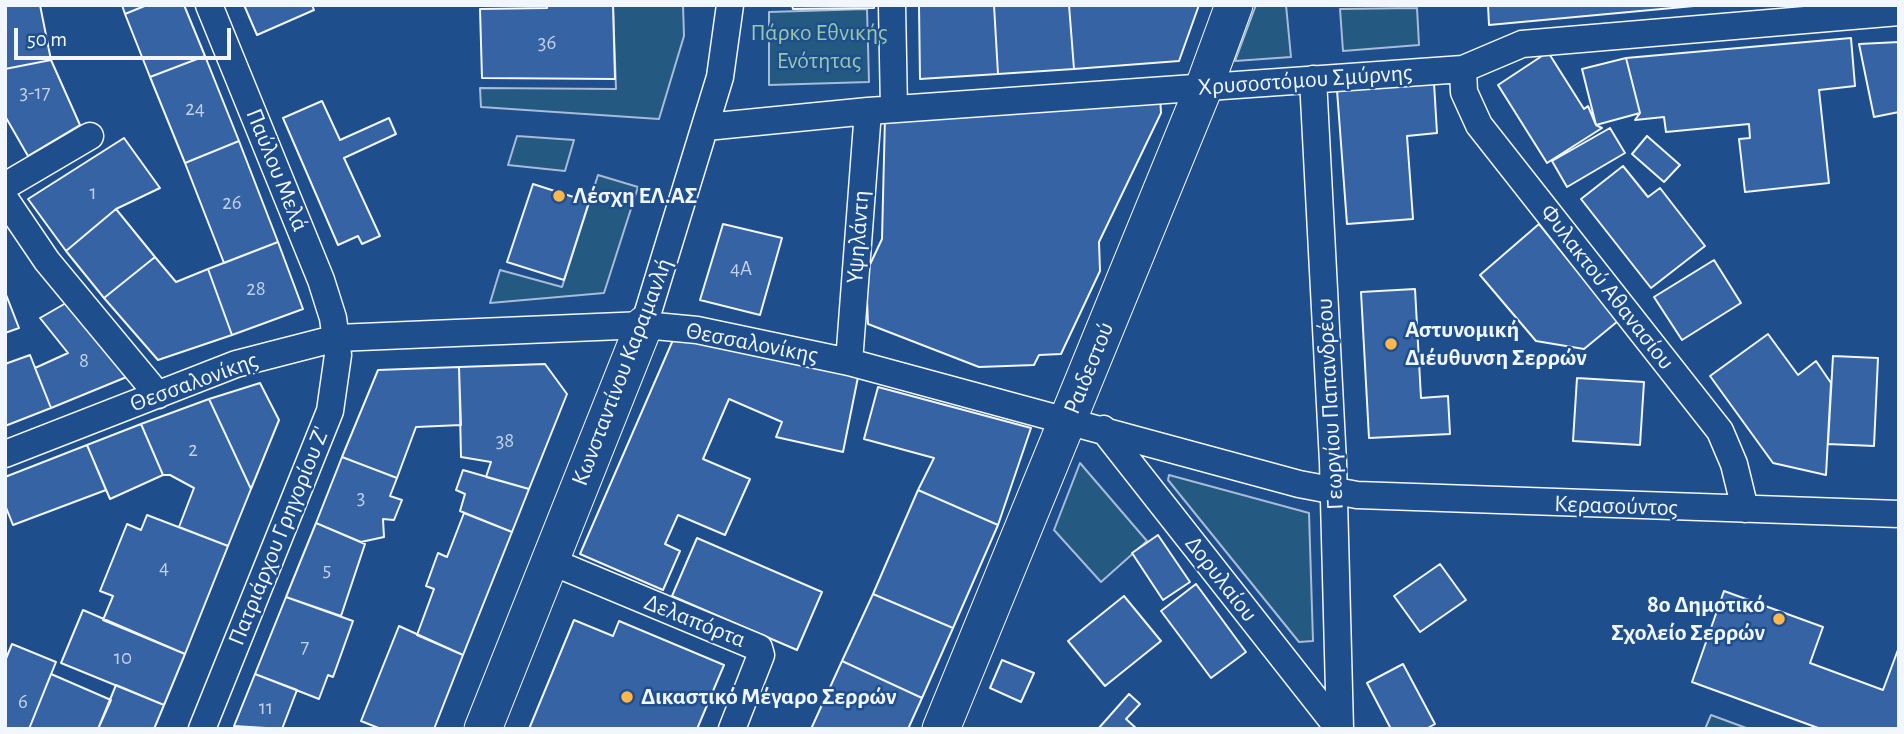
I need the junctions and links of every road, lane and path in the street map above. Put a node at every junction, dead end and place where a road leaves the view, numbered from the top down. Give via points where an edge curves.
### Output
1 (209, 5) edge
2 (730, 5) edge
3 (892, 5) edge
4 (1234, 5) edge
5 (1899, 12) edge
6 (1463, 69) junction
7 (1313, 79) junction
8 (1204, 87) junction
9 (881, 110) junction
10 (706, 127) junction
11 (90, 136) dead end
12 (5, 186) edge
13 (5, 199) edge
14 (644, 325) junction
15 (337, 338) junction
16 (849, 362) junction
17 (158, 395) junction
18 (1068, 420) junction
19 (1103, 429) junction
20 (5, 454) edge
21 (1335, 492) junction
22 (1745, 509) junction
23 (1899, 514) edge
24 (550, 561) junction
25 (202, 729) edge
26 (483, 729) edge
27 (732, 729) edge
28 (941, 729) edge
29 (1339, 729) edge

1 - 15 street, Παύλου Μελά via 312,259
2 - 10 street, Κωνσταντίνου Καραμανλή via 725,53
3 - 9 street, Υψηλάντη
4 - 8 main road, Ραιδεστού
5 - 6 street, Χρυσοστόμου Σμύρνης via 1522,44
6 - 7 street, Χρυσοστόμου Σμύρνης
6 - 22 street, Φυλακτού Αθανασίου via 1464,92 1479,125 1720,432
7 - 8 street, Χρυσοστόμου Σμύρνης
7 - 21 street, Γεωργίου Παπανδρέου
8 - 9 street, Χρυσοστόμου Σμύρνης
8 - 18 main road, Ραιδεστού
9 - 10 street, Χρυσοστόμου Σμύρνης
9 - 16 street, Υψηλάντη
10 - 14 street, Κωνσταντίνου Καραμανλή
11 - 12 street
13 - 17 street via 47,261
14 - 15 street, Θεσσαλονίκης
14 - 16 street, Θεσσαλονίκης via 697,330
14 - 24 main road, Κωνσταντίνου Καραμανλή
15 - 17 street, Θεσσαλονίκης via 236,364
15 - 25 street, Πατριάρχου Γρηγορίου Ζ' via 337,376 330,411
16 - 18 street, Θεσσαλονίκης
17 - 20 street, Θεσσαλονίκης
18 - 19 street, Θεσσαλονίκης
18 - 28 main road, Ραιδεστού
19 - 21 street, Θεσσαλονίκης
19 - 29 street, Δορυλαίου
21 - 22 street, Κερασούντος via 1380,498
21 - 29 street, Γεωργίου Παπανδρέου
22 - 23 street, Κερασούντος
24 - 26 main road, Κωνσταντίνου Καραμανλή
24 - 27 street, Δελαπόρτα via 759,648 761,655

